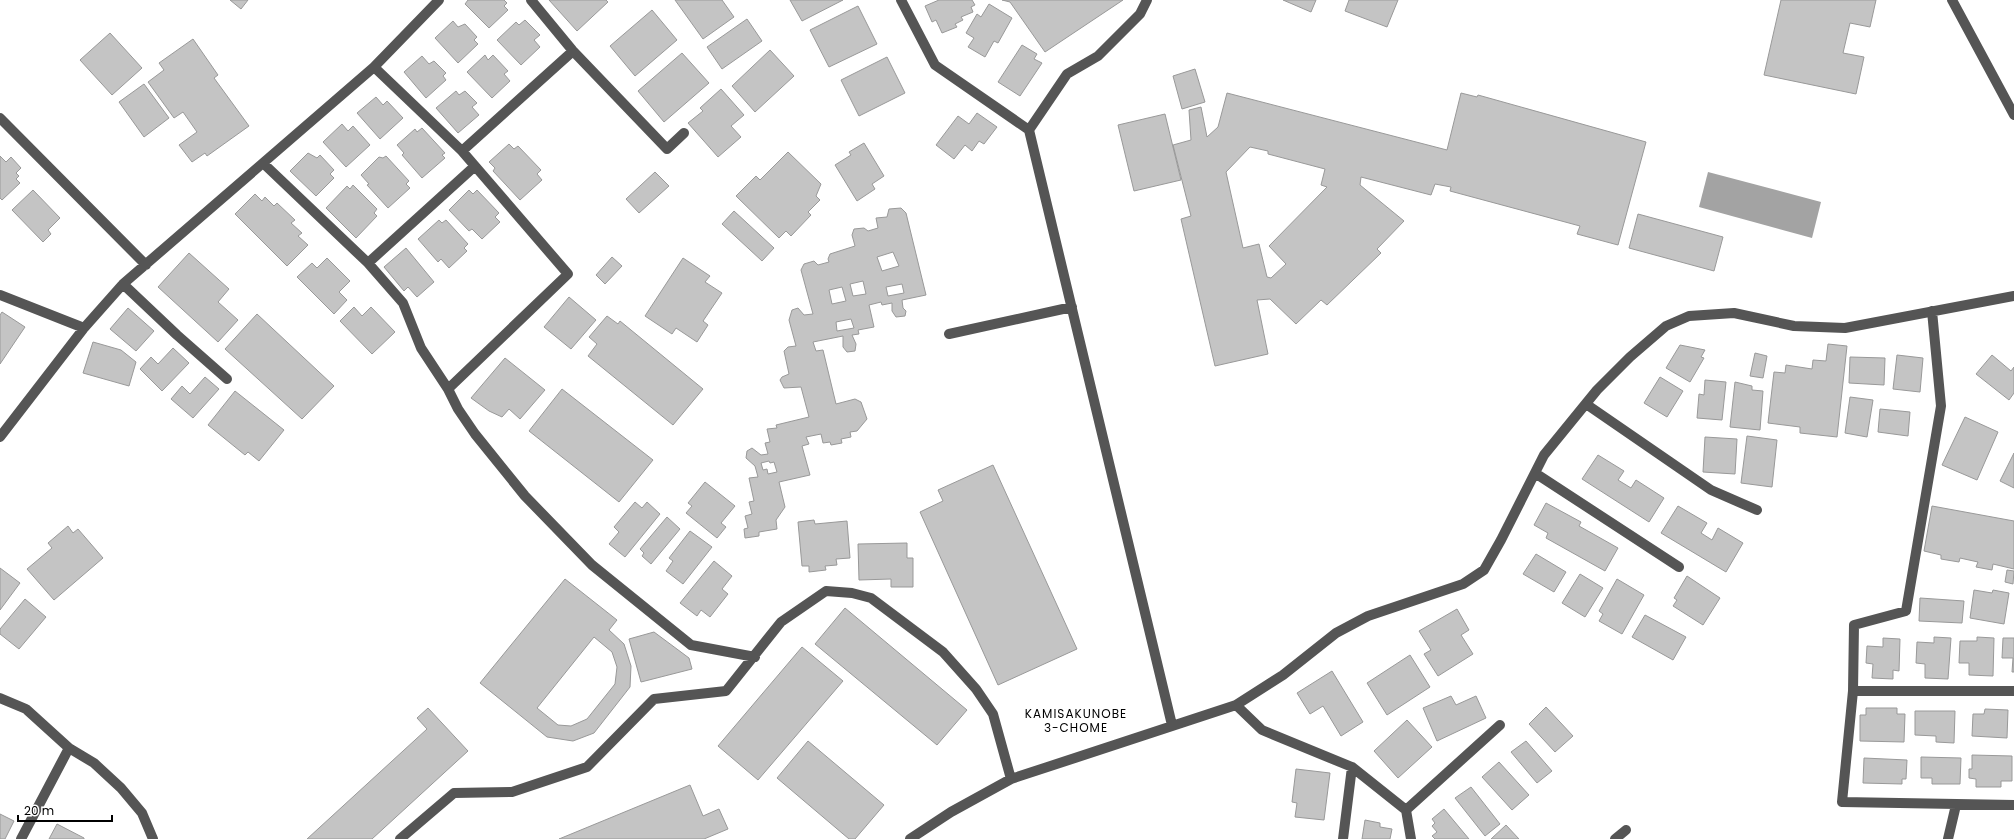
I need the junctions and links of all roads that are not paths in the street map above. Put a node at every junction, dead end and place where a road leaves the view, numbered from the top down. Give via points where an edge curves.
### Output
1 (439, 0) edge
2 (531, 0) edge
3 (901, 0) edge
4 (1147, 0) edge
5 (1952, 0) edge
6 (573, 51) junction
7 (374, 67) junction
8 (2014, 115) edge
9 (0, 118) edge
10 (1029, 130) junction
11 (684, 132) dead end
12 (462, 151) junction
13 (264, 164) junction
14 (475, 166) junction
15 (368, 263) junction
16 (146, 265) junction
17 (123, 284) junction
18 (0, 295) edge
19 (2014, 296) edge
20 (1072, 307) junction
21 (1932, 311) junction
22 (84, 328) junction
23 (949, 334) dead end
24 (227, 378) dead end
25 (448, 388) junction
26 (1586, 404) junction
27 (0, 437) edge
28 (1534, 473) junction
29 (1757, 510) dead end
30 (1679, 567) dead end
31 (755, 657) junction
32 (1853, 691) junction
33 (2014, 691) edge
34 (0, 698) edge
35 (1236, 705) junction
36 (1500, 724) dead end
37 (1172, 725) junction
38 (69, 748) junction
39 (1352, 767) junction
40 (1011, 779) junction
41 (1956, 805) junction
42 (2014, 805) edge
43 (1406, 810) junction
44 (1626, 830) dead end
45 (21, 839) edge
46 (153, 839) edge
47 (400, 839) edge
48 (910, 839) edge
49 (1343, 839) edge
50 (1411, 839) edge
51 (1615, 839) edge
52 (1948, 839) edge

1 - 7 street
2 - 6 street
3 - 10 street via 935,65
4 - 10 street via 1140,14 1098,56 1067,74
5 - 8 street
6 - 11 street via 667,149
6 - 12 street
7 - 12 street
7 - 13 street
9 - 16 street
10 - 20 street
12 - 14 street
13 - 15 street
13 - 16 street
14 - 15 street
14 - 25 street via 568,274
15 - 25 street via 403,303 421,348
16 - 17 street
17 - 22 street
17 - 24 street
18 - 22 street
19 - 21 street
20 - 23 street
20 - 37 street
21 - 26 street via 1845,328 1794,326 1734,313 1689,316 1666,326 1630,357
21 - 32 street via 1941,406 1906,610 1854,625
22 - 27 street
25 - 31 street via 458,409 475,434 525,496 592,565 691,645
26 - 28 street via 1544,455
26 - 29 street via 1711,490
28 - 30 street
28 - 35 street via 1484,570 1463,584 1368,616 1336,633 1283,675
31 - 40 street via 781,622 826,591 852,593 871,598 943,652 976,688 993,714
31 - 47 street via 726,691 654,698 587,767 512,792 454,793
32 - 33 street
32 - 41 street via 1842,802
34 - 38 street via 26,709
35 - 37 street
35 - 39 street via 1262,730
36 - 43 street
37 - 40 street
38 - 45 street
38 - 46 street via 94,763 121,788 142,812
39 - 43 street
39 - 49 street
40 - 48 street via 951,812
41 - 42 street
41 - 52 street
43 - 50 street
44 - 51 street

